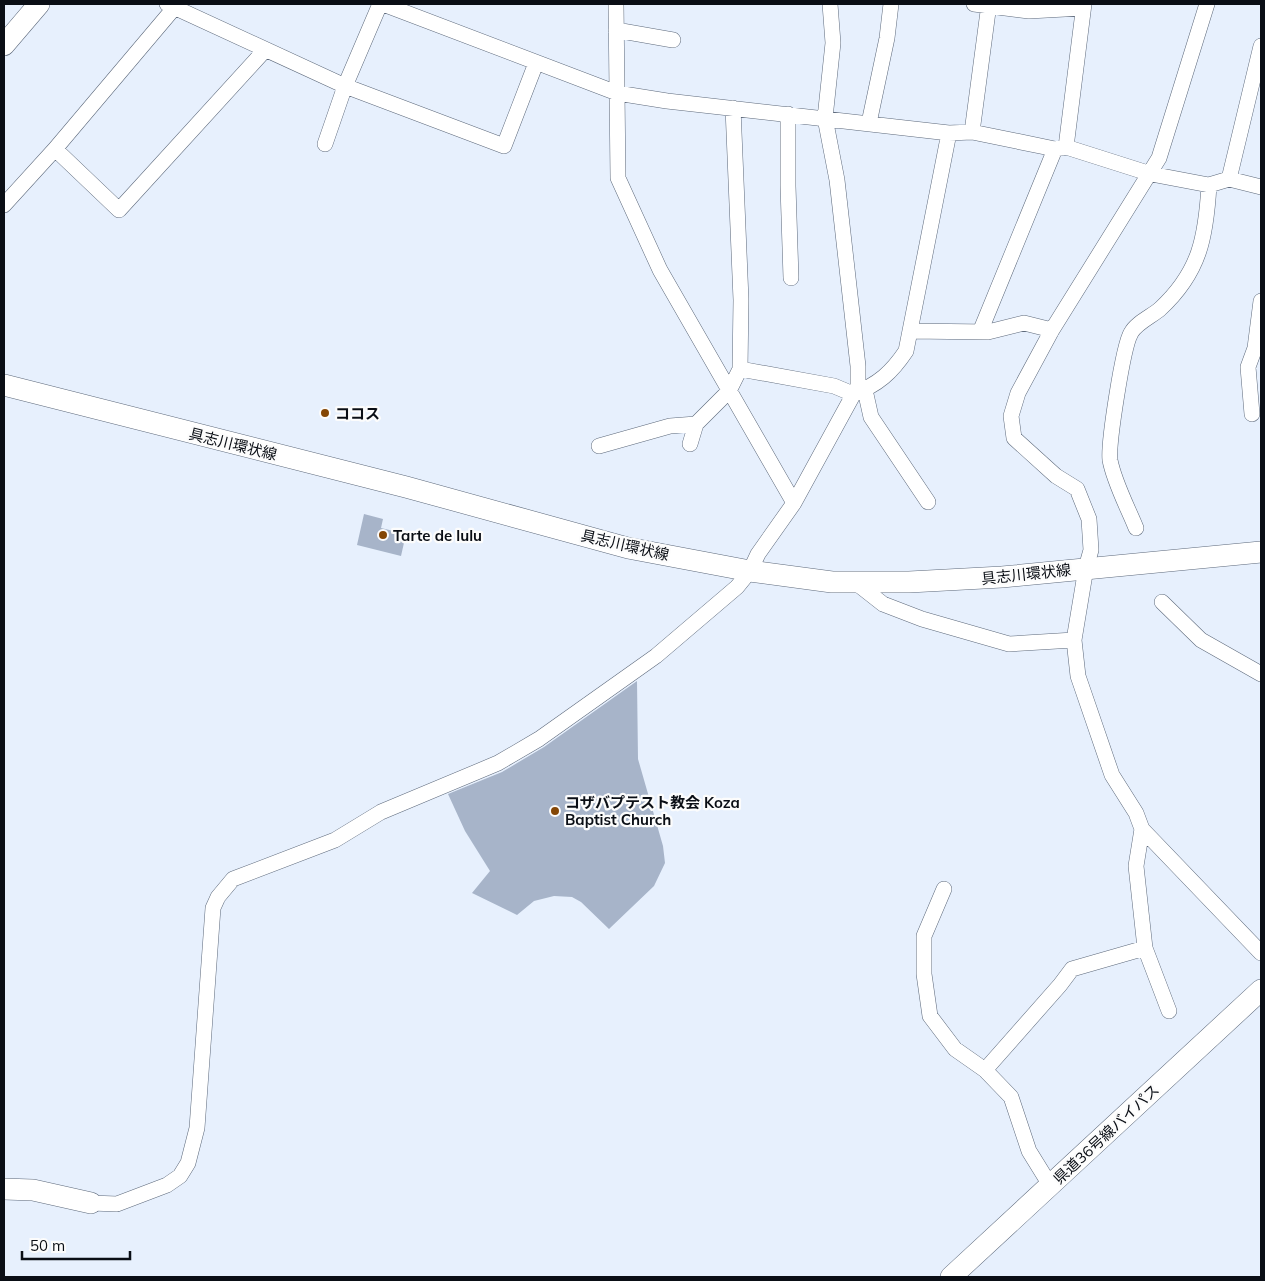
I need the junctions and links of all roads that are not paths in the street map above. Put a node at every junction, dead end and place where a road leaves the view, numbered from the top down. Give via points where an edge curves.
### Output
1 (40, 4) edge
2 (382, 4) edge
3 (616, 4) edge
4 (830, 4) edge
5 (891, 4) edge
6 (984, 4) edge
7 (1207, 4) edge
8 (171, 5) edge
9 (1084, 6) edge
10 (616, 30) junction
11 (673, 40) dead end
12 (4, 45) edge
13 (1261, 46) edge
14 (265, 50) junction
15 (536, 64) junction
16 (345, 86) junction
17 (617, 93) junction
18 (734, 108) junction
19 (788, 114) junction
20 (825, 118) junction
21 (869, 123) junction
22 (949, 132) junction
23 (972, 132) junction
24 (325, 144) dead end
25 (1060, 148) junction
26 (55, 149) junction
27 (1151, 174) junction
28 (1229, 179) junction
29 (1209, 185) junction
30 (1261, 187) edge
31 (4, 205) edge
32 (792, 278) dead end
33 (1261, 301) edge
34 (1052, 330) junction
35 (910, 332) junction
36 (980, 332) junction
37 (740, 369) junction
38 (4, 385) edge
39 (729, 391) junction
40 (859, 392) junction
41 (1252, 414) dead end
42 (696, 424) junction
43 (690, 444) dead end
44 (599, 446) dead end
45 (928, 502) dead end
46 (794, 503) junction
47 (1136, 528) dead end
48 (1261, 552) edge
49 (1086, 568) junction
50 (750, 571) junction
51 (855, 582) junction
52 (1162, 602) dead end
53 (1074, 640) junction
54 (1261, 674) edge
55 (1142, 829) junction
56 (944, 889) dead end
57 (1145, 948) junction
58 (1261, 953) edge
59 (1261, 990) edge
60 (1169, 1011) dead end
61 (984, 1070) junction
62 (1050, 1186) junction
63 (4, 1189) edge
64 (91, 1203) joint
65 (951, 1277) edge

1 - 12 main road
2 - 15 street
2 - 16 street
3 - 10 street
4 - 20 street via 833,43
5 - 21 street
6 - 9 street via 1029,11
6 - 23 street
7 - 27 street via 1160,158
8 - 14 street
8 - 26 street
9 - 25 street
10 - 11 street
10 - 17 street
13 - 28 street
14 - 16 street
14 - 26 street via 119,210
15 - 16 street via 504,146
15 - 17 street
16 - 24 street
17 - 18 street via 667,102
17 - 39 street via 618,178 660,270
18 - 19 street
18 - 37 street via 741,300
19 - 20 street
19 - 32 street
20 - 21 street
20 - 40 street via 837,180
21 - 22 street
22 - 23 street
22 - 35 street
23 - 25 street
25 - 27 street
25 - 36 street
26 - 31 street
27 - 29 street
27 - 34 street
28 - 29 street
28 - 30 street
29 - 47 street via 1207,215 1197,261 1186,282 1131,332 1124,359 1112,425 1110,460
33 - 41 street via 1255,348 1248,367
34 - 36 street via 1024,323
34 - 49 street via 1018,393 1011,416 1014,438 1056,476 1077,489 1089,520 1091,550
35 - 36 street
35 - 40 street via 906,351 892,372
37 - 39 street
37 - 40 street
38 - 50 main road, 具志川環状線 via 406,487 628,548
39 - 42 street
39 - 46 street
40 - 45 street via 871,417
40 - 46 street
42 - 43 street
42 - 44 street via 670,426
46 - 50 street via 758,554
48 - 49 main road, 具志川環状線
49 - 51 main road, 具志川環状線 via 1002,577
49 - 53 street
50 - 51 main road, 具志川環状線
50 - 64 street via 737,587 656,656 539,739 498,763 381,812 335,840 234,879 213,908 197,1128 188,1164 180,1176 167,1185 117,1204
51 - 53 street via 883,604 1009,644
52 - 54 street via 1201,640
53 - 55 street via 1078,676 1112,775 1136,813
55 - 57 street via 1136,866
55 - 58 street
56 - 61 street via 924,936 924,974 930,1016 955,1049
57 - 60 street
57 - 61 street via 1072,969
59 - 62 main road, 県道36号線バイパス
61 - 62 street via 1011,1097 1029,1151
62 - 65 main road, 県道36号線バイパス
63 - 64 main road via 33,1190

